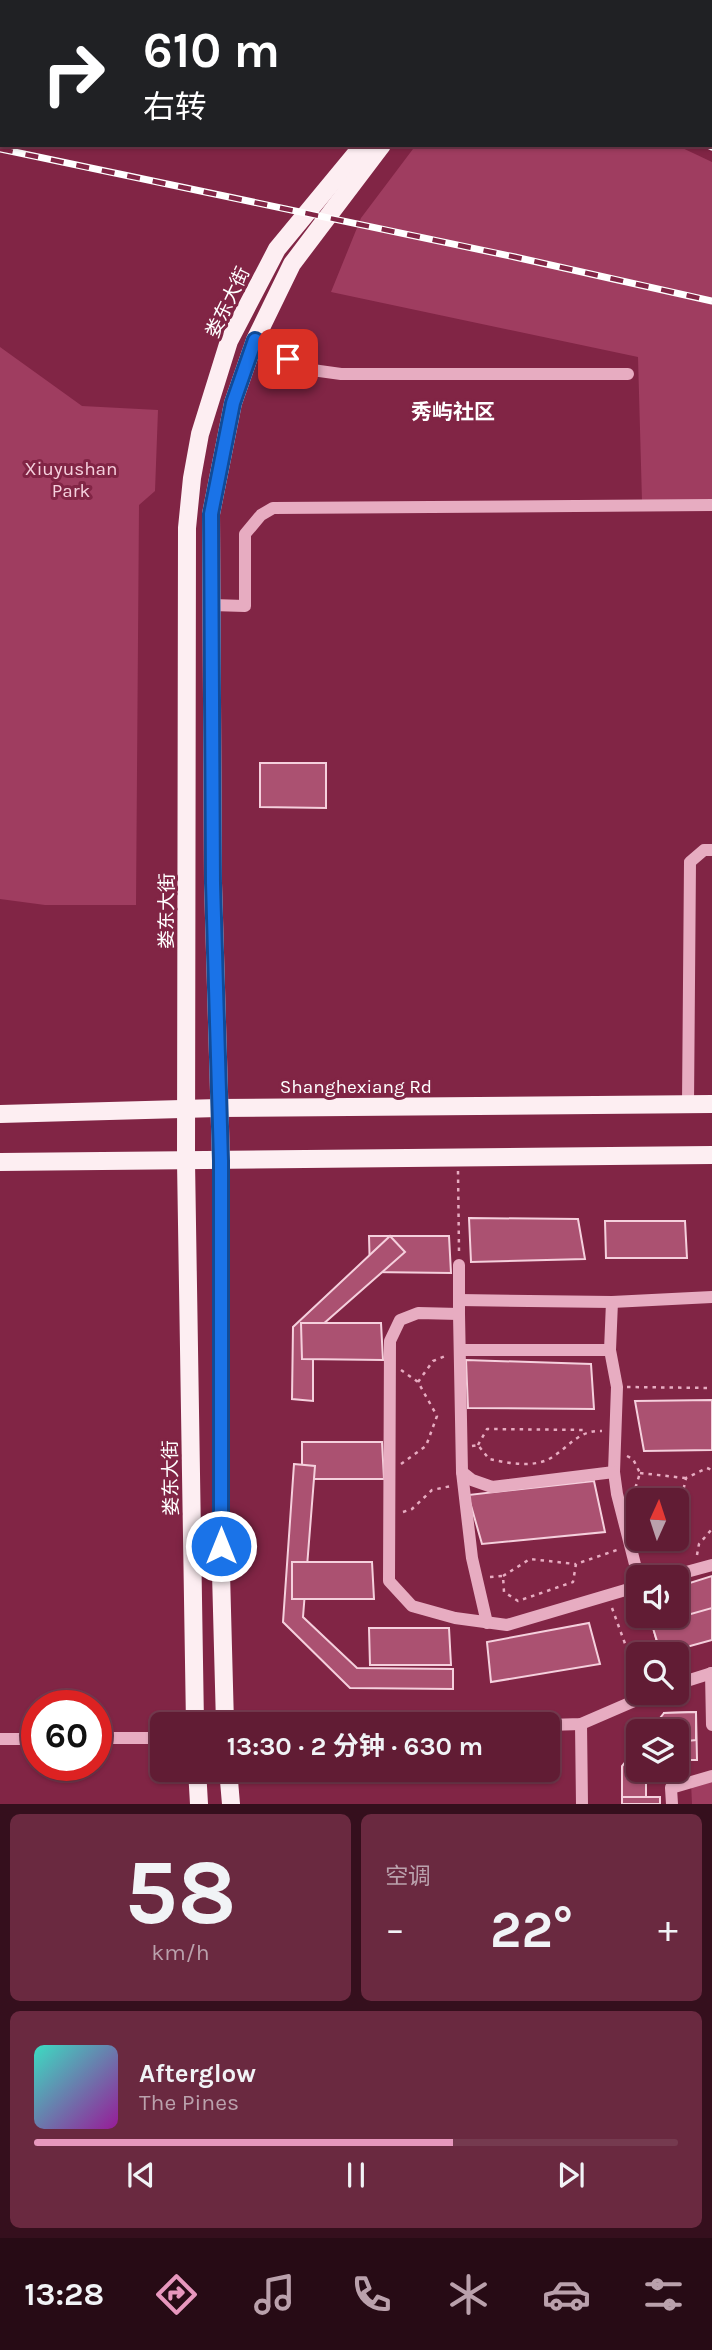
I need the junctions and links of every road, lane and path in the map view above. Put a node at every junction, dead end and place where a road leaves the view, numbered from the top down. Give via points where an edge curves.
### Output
1 (361, 147) edge
2 (380, 147) edge
3 (255, 340) junction
4 (628, 374) dead end
5 (712, 505) edge
6 (212, 605) junction
7 (712, 850) edge
8 (688, 1104) junction
9 (712, 1104) edge
10 (218, 1108) junction
11 (187, 1110) junction
12 (0, 1114) edge
13 (712, 1155) edge
14 (458, 1158) junction
15 (186, 1161) junction
16 (221, 1161) junction
17 (0, 1162) edge
18 (459, 1265) joint
19 (712, 1297) edge
20 (459, 1300) junction
21 (612, 1302) junction
22 (459, 1314) junction
23 (460, 1350) junction
24 (610, 1350) junction
25 (390, 1362) junction
26 (418, 1382) junction
27 (617, 1387) junction
28 (712, 1388) edge
29 (588, 1430) junction
30 (615, 1431) junction
31 (478, 1446) junction
32 (462, 1447) junction
33 (615, 1450) junction
34 (712, 1470) edge
35 (390, 1472) junction
36 (614, 1472) junction
37 (640, 1473) junction
38 (463, 1478) junction
39 (686, 1478) junction
40 (684, 1488) edge
41 (618, 1500) junction
42 (390, 1516) junction
43 (712, 1529) edge
44 (626, 1531) edge
45 (626, 1547) edge
46 (576, 1564) junction
47 (712, 1565) edge
48 (696, 1568) junction
49 (689, 1570) edge
50 (503, 1576) junction
51 (476, 1578) junction
52 (626, 1590) edge
53 (608, 1595) junction
54 (487, 1623) junction
55 (626, 1646) edge
56 (712, 1673) edge
57 (689, 1680) edge
58 (626, 1705) edge
59 (195, 1712) edge
60 (225, 1712) edge
61 (581, 1724) junction
62 (560, 1725) edge
63 (712, 1725) edge
64 (112, 1738) edge
65 (150, 1738) edge
66 (0, 1739) edge
67 (21, 1739) edge
68 (712, 1776) edge
69 (198, 1782) edge
70 (229, 1782) edge
71 (199, 1804) edge
72 (230, 1804) edge
73 (582, 1804) edge
74 (672, 1804) edge

1 - 11 main road, 娄东大街 via 277,249 229,341 200,434 192,478 187,528
2 - 3 main road via 292,264
3 - 4 street via 305,369 341,374
3 - 6 main road via 233,403 211,514
5 - 6 street via 273,508 261,514 245,534 245,606
6 - 10 main road
7 - 8 street via 704,850 690,862
8 - 9 main road, Shanghexiang Rd
8 - 10 main road, Shanghexiang Rd
10 - 11 main road, Shanghexiang Rd
10 - 16 main road
11 - 12 main road, Shanghexiang Rd
11 - 15 main road, 娄东大街
13 - 14 main road
14 - 16 main road
14 - 18 path
15 - 16 main road
15 - 17 main road
15 - 59 main road, 娄东大街
16 - 60 main road
18 - 20 street
19 - 21 street
20 - 21 street
20 - 22 street
21 - 24 street
22 - 23 street
22 - 25 street via 418,1313 400,1320 390,1341
23 - 24 street
23 - 26 path via 433,1361
23 - 32 street
24 - 27 street
25 - 26 path
25 - 35 street
26 - 35 path via 437,1416 426,1447
27 - 28 path
27 - 30 street
29 - 30 path
29 - 31 path via 486,1429
29 - 31 path via 548,1460 515,1465 489,1459
30 - 33 street
31 - 32 path
32 - 38 street
33 - 36 street
33 - 37 path via 633,1459
34 - 39 path
35 - 42 street
36 - 38 street via 492,1487
36 - 41 street
37 - 39 path
37 - 41 path via 635,1489
38 - 42 path via 432,1490 412,1509
38 - 51 street
39 - 40 path
41 - 44 street
42 - 54 street via 390,1581 412,1606
43 - 48 path via 699,1544
45 - 46 path
46 - 50 path via 530,1559
46 - 50 path via 573,1582 518,1601 504,1592
47 - 48 street
48 - 49 street
50 - 51 path
51 - 54 street
52 - 53 street
53 - 54 street via 507,1625
53 - 55 path
56 - 57 street
56 - 63 street
58 - 61 street
61 - 62 street
61 - 73 street
64 - 65 street
66 - 67 street
68 - 74 street via 671,1788
69 - 71 main road
70 - 72 main road

